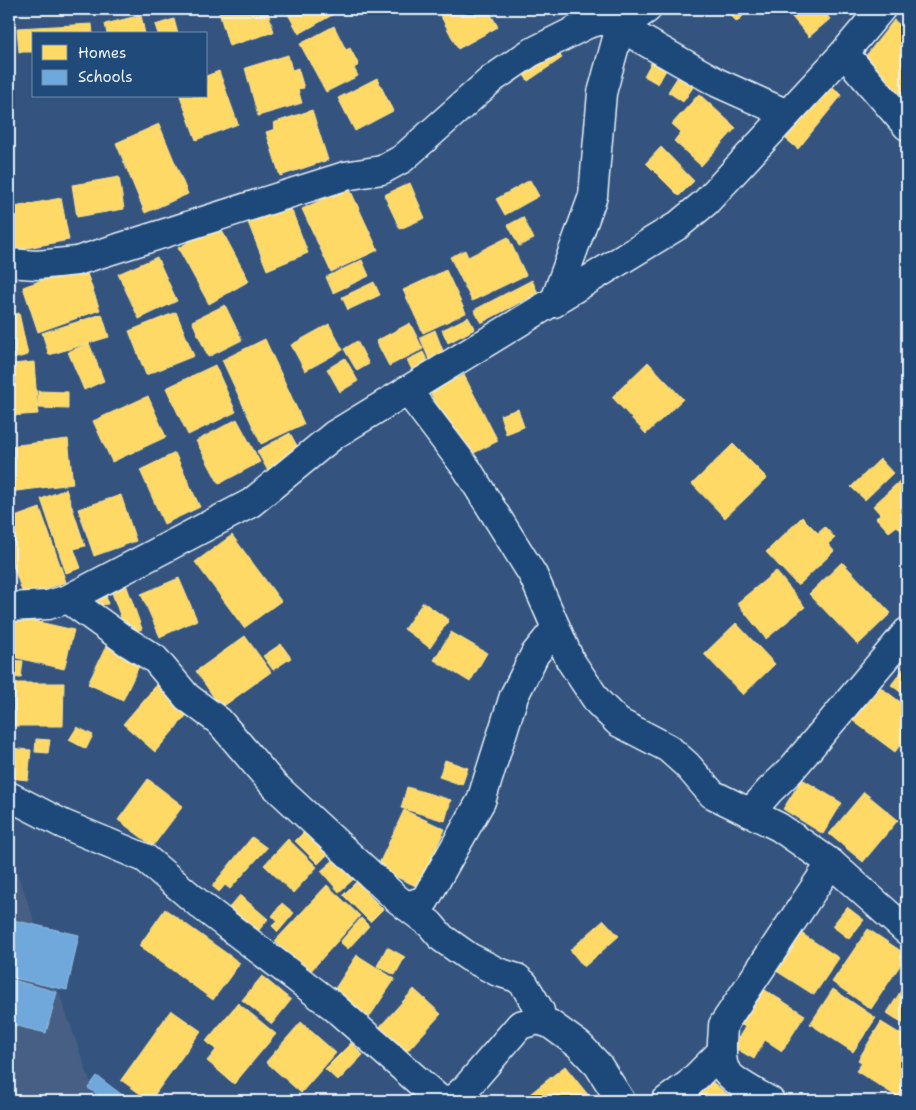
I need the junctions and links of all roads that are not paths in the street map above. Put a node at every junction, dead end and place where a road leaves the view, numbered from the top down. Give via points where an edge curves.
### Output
1 (647, 9) edge
2 (882, 9) edge
3 (606, 19) edge
4 (844, 53) junction
5 (786, 114) junction
6 (907, 126) edge
7 (9, 263) edge
8 (554, 303) junction
9 (407, 390) junction
10 (68, 599) junction
11 (9, 607) edge
12 (556, 628) junction
13 (907, 632) edge
14 (9, 796) edge
15 (750, 813) junction
16 (830, 863) junction
17 (406, 906) junction
18 (907, 931) edge
19 (538, 1020) junction
20 (722, 1051) junction
21 (441, 1101) edge
22 (452, 1101) edge
23 (621, 1101) edge
24 (666, 1101) edge
25 (770, 1101) edge

1 - 3 street
2 - 4 street
3 - 5 street via 718,83
3 - 7 street via 588,24 530,53 492,79 402,160 382,170 345,176 77,261 37,265
3 - 8 street via 593,196
4 - 5 street
4 - 6 street
5 - 8 street via 706,202 677,226
8 - 9 street
9 - 10 street via 334,435 251,503
9 - 12 street via 467,470 533,575
10 - 11 street via 48,605
10 - 17 street via 155,659 187,697 219,721 273,784
12 - 15 street via 570,660 598,702 618,722 668,748 712,794
12 - 17 street via 535,654 514,696 481,801 458,844 425,900
13 - 15 street via 790,771
14 - 21 street via 63,824 145,858 198,904 334,1006
15 - 16 street via 779,827
16 - 18 street
16 - 20 street via 723,1025
17 - 19 street via 469,957 524,984 540,1011
19 - 22 street via 520,1025
19 - 23 street via 550,1024 579,1045 598,1065
20 - 24 street via 689,1084
20 - 25 street via 725,1069

